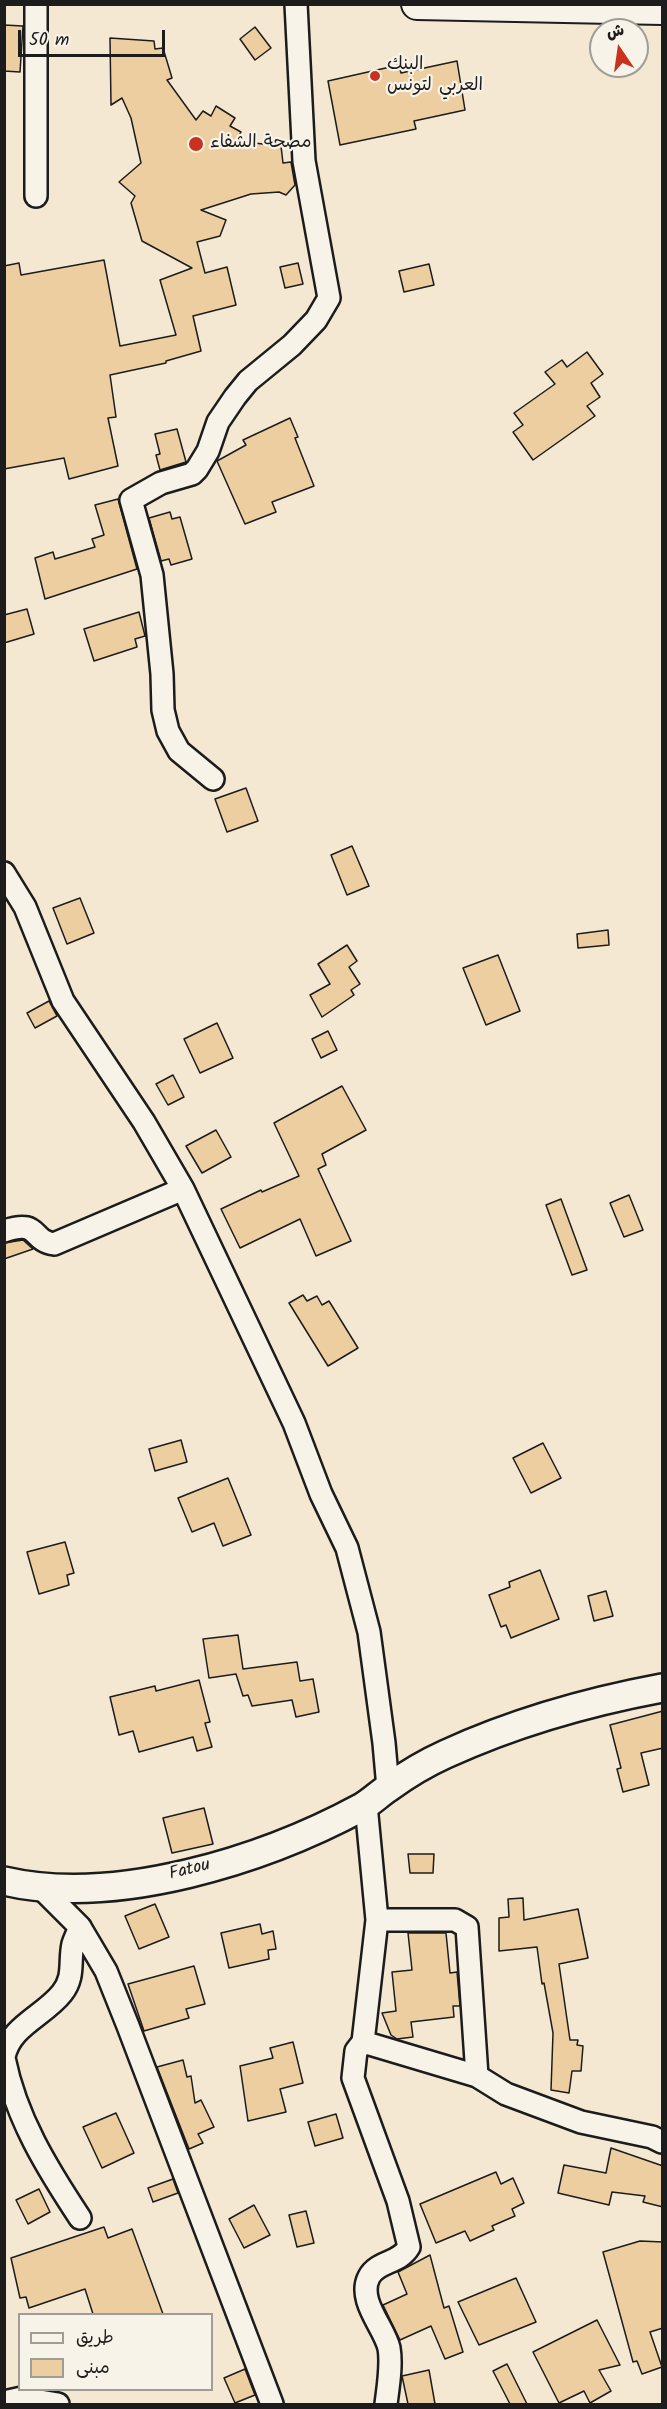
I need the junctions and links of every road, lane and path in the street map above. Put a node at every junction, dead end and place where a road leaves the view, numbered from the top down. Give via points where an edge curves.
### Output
1 (36, 4) edge
2 (296, 4) edge
3 (417, 4) edge
4 (663, 9) edge
5 (36, 196) dead end
6 (213, 779) dead end
7 (4, 873) edge
8 (183, 1189) junction
9 (4, 1231) edge
10 (663, 1688) edge
11 (387, 1788) junction
12 (366, 1805) junction
13 (4, 1881) edge
14 (41, 1888) junction
15 (377, 1920) junction
16 (80, 1927) junction
17 (363, 2042) junction
18 (4, 2058) edge
19 (477, 2076) junction
20 (663, 2142) edge
21 (80, 2218) dead end
22 (4, 2402) edge
23 (58, 2404) edge
24 (272, 2404) edge
25 (386, 2404) edge

1 - 5 street
2 - 6 street via 304,161 328,298 316,320 235,397 218,422 197,469 131,500 152,574 162,710 168,731 179,751
3 - 4 main road
7 - 8 street via 25,907 63,1000
8 - 9 street via 54,1244 43,1241 31,1228
8 - 11 street via 294,1423 347,1548 369,1632
10 - 11 street, Fatou via 597,1700 533,1718 443,1755
11 - 12 street, Fatou
12 - 14 street, Fatou via 293,1841 200,1869 117,1886
12 - 15 street
13 - 14 street, Fatou
14 - 16 street
15 - 17 street
15 - 19 street via 455,1920 467,1927
16 - 18 street via 73,1946 73,1971 64,1991 14,2034
16 - 24 street via 106,1971
17 - 19 street
17 - 25 street via 356,2051 353,2078 398,2201 409,2247 400,2258 376,2268 366,2288 388,2347
18 - 21 street via 33,2145
19 - 20 street via 506,2094 581,2122
22 - 23 street via 22,2398

